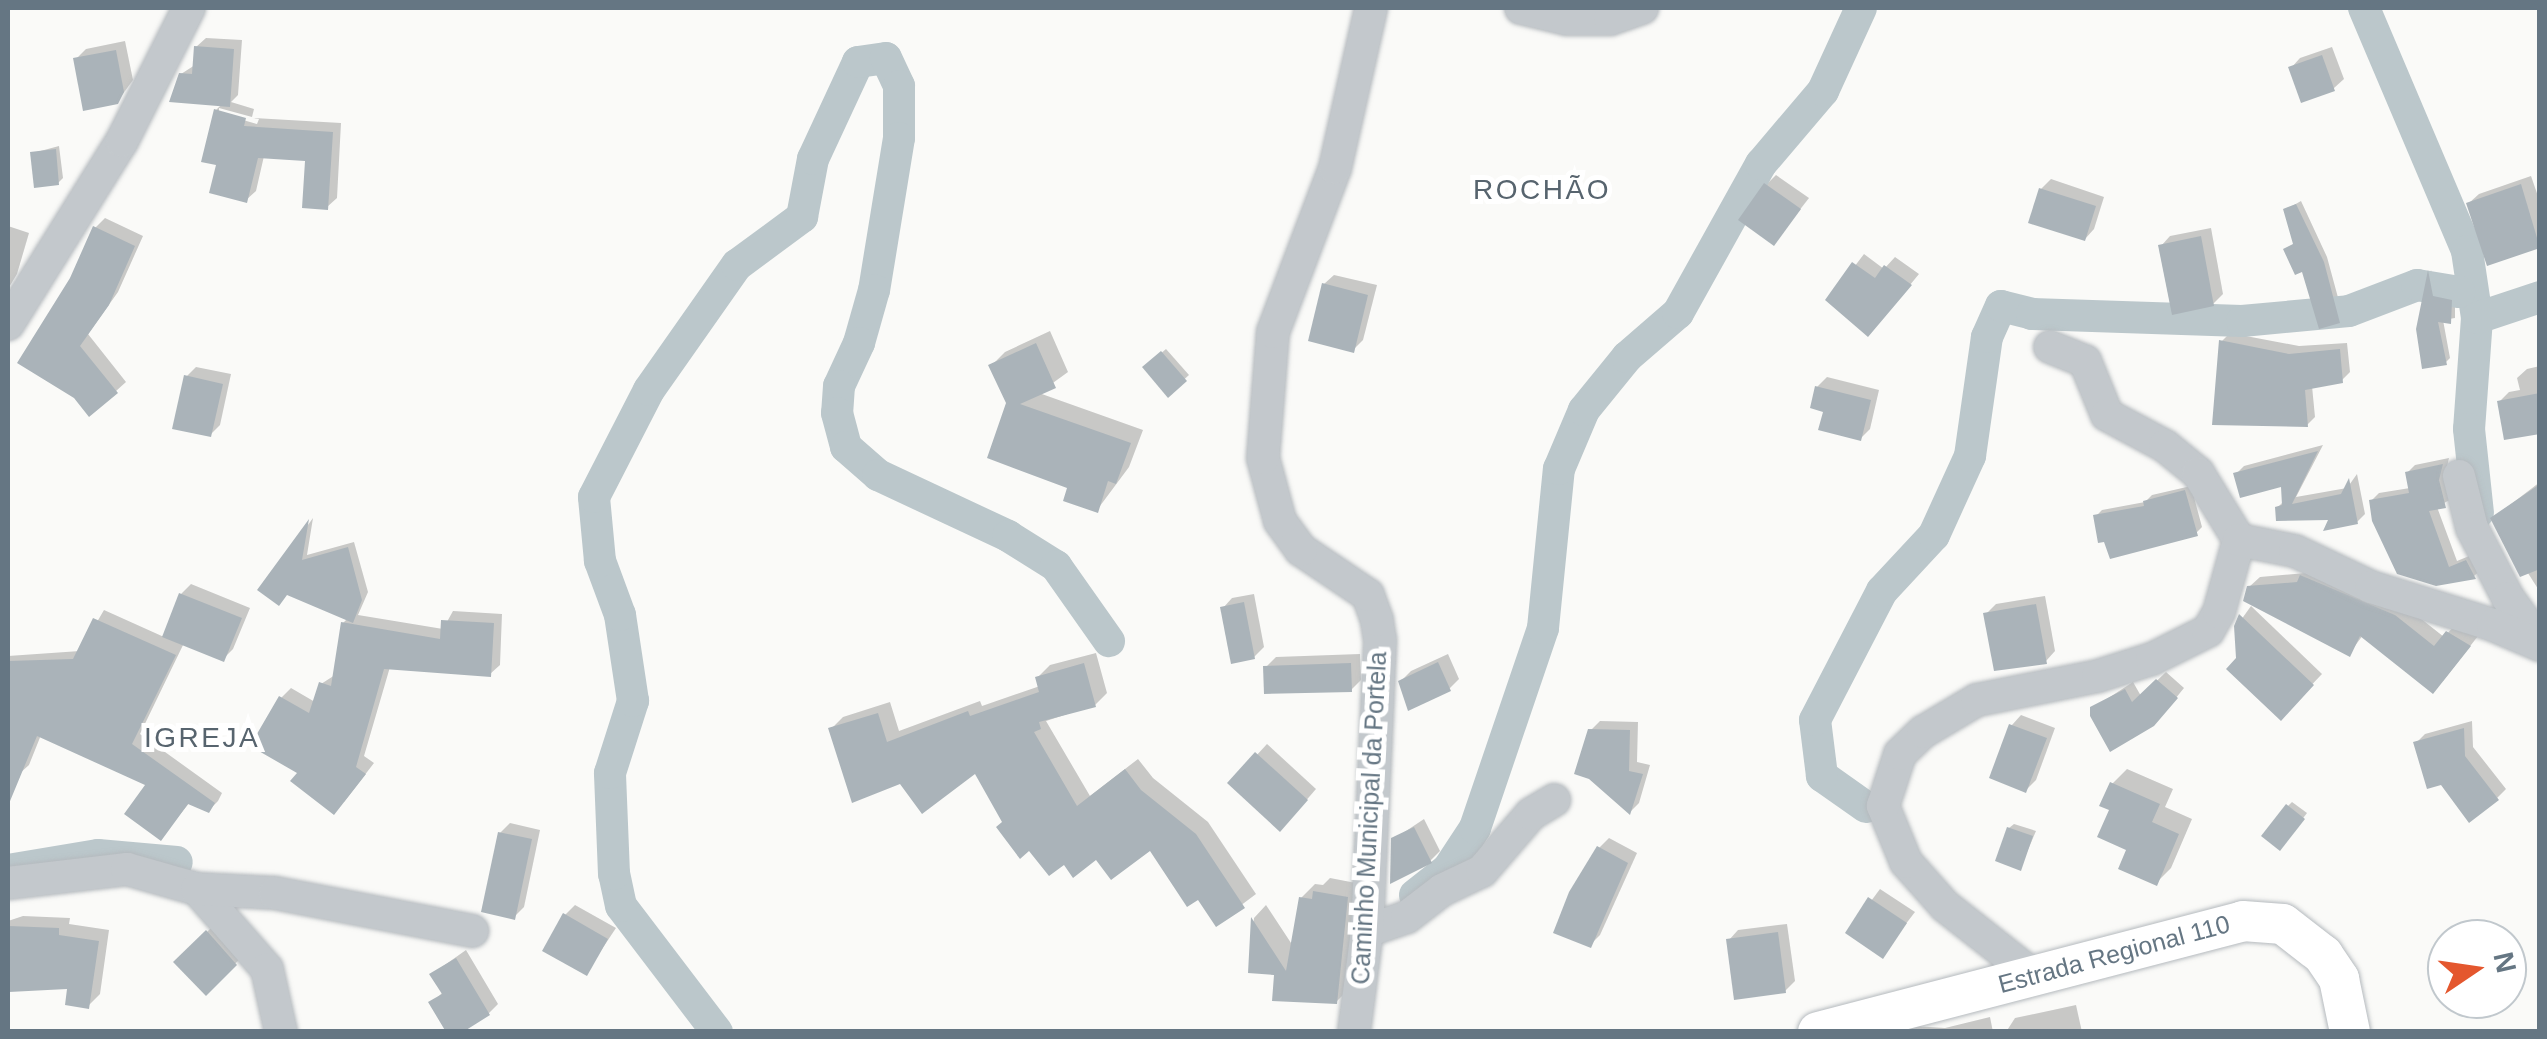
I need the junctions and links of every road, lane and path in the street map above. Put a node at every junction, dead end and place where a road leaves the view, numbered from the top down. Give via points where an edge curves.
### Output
1 (189, 8) edge
2 (1371, 8) edge
3 (1521, 8) edge
4 (1642, 8) edge
5 (8, 324) edge
6 (2050, 346) dead end
7 (2460, 476) dead end
8 (2239, 540) junction
9 (2540, 643) edge
10 (1554, 800) dead end
11 (8, 883) edge
12 (197, 889) junction
13 (472, 931) dead end
14 (1366, 931) junction
15 (2034, 976) junction
16 (281, 1032) edge
17 (1354, 1032) edge
18 (1818, 1032) edge
19 (2350, 1032) edge

1 - 5 street via 122,140
2 - 14 street, Caminho Municipal da Portela via 1335,168 1273,332 1263,458 1280,521 1302,550 1368,595 1377,620
3 - 4 street via 1568,19 1610,19
6 - 8 street via 2086,361 2107,415 2165,446 2198,474
7 - 9 street via 2472,528
8 - 9 street via 2295,551 2371,587
8 - 15 street via 2208,631 2098,676 1978,700 1900,754 1883,806 1906,862 1945,906
10 - 14 street via 1532,814 1482,871 1407,917
11 - 12 street via 128,869
12 - 13 street via 275,893
12 - 16 street via 267,969
14 - 17 street, Caminho Municipal da Portela
15 - 18 main road, Estrada Regional 110
15 - 19 main road, Estrada Regional 110 via 2212,926 2243,920 2282,924 2324,955 2339,980

